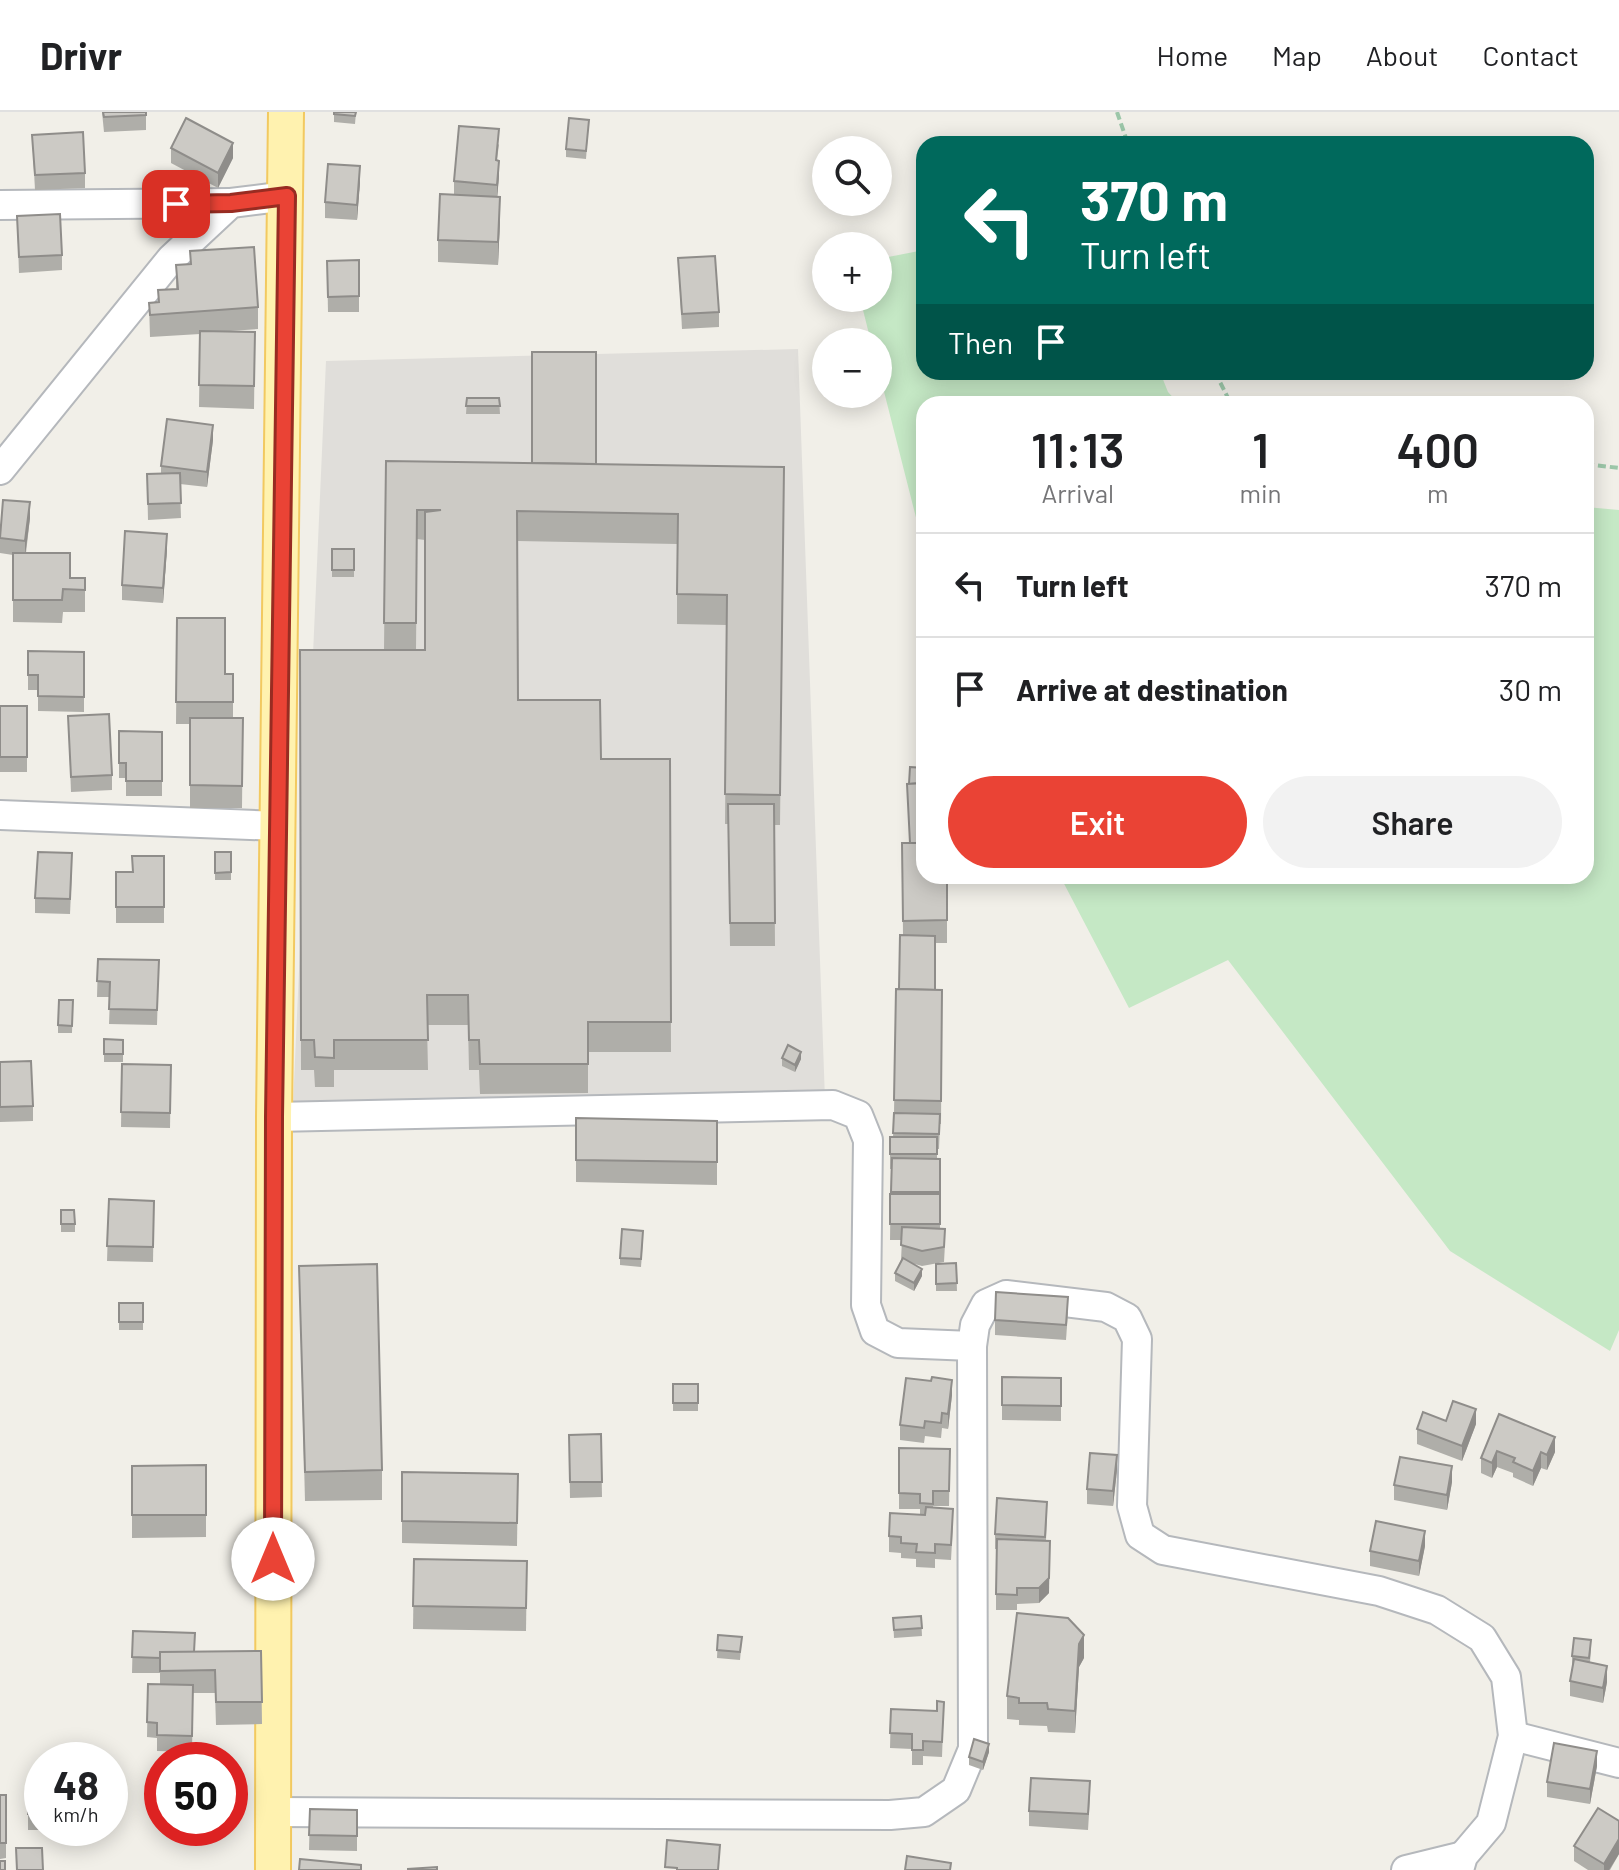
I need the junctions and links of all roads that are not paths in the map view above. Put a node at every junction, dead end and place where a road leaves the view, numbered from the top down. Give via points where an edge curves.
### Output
1 (286, 112) edge
2 (287, 196) junction
3 (231, 203) junction
4 (0, 205) edge
5 (0, 470) edge
6 (0, 815) edge
7 (278, 826) junction
8 (274, 1117) junction
9 (972, 1346) junction
10 (1513, 1736) junction
11 (1619, 1763) edge
12 (273, 1812) junction
13 (1461, 1863) edge
14 (273, 1870) edge
15 (1406, 1870) edge

1 - 2 main road
2 - 3 street
2 - 7 main road
3 - 4 street
3 - 5 street via 171,259
6 - 7 street
7 - 8 main road
8 - 9 street via 833,1105 858,1115 868,1140 866,1305 875,1331 898,1343
8 - 12 main road
9 - 10 street via 986,1304 1006,1295 1106,1307 1127,1318 1137,1339 1132,1506 1140,1535 1163,1550 1379,1591 1437,1610 1482,1638 1506,1677
9 - 12 street via 973,1749 956,1790 935,1805 924,1812 890,1815
10 - 11 street
10 - 13 street via 1491,1823
12 - 14 main road
13 - 15 street

